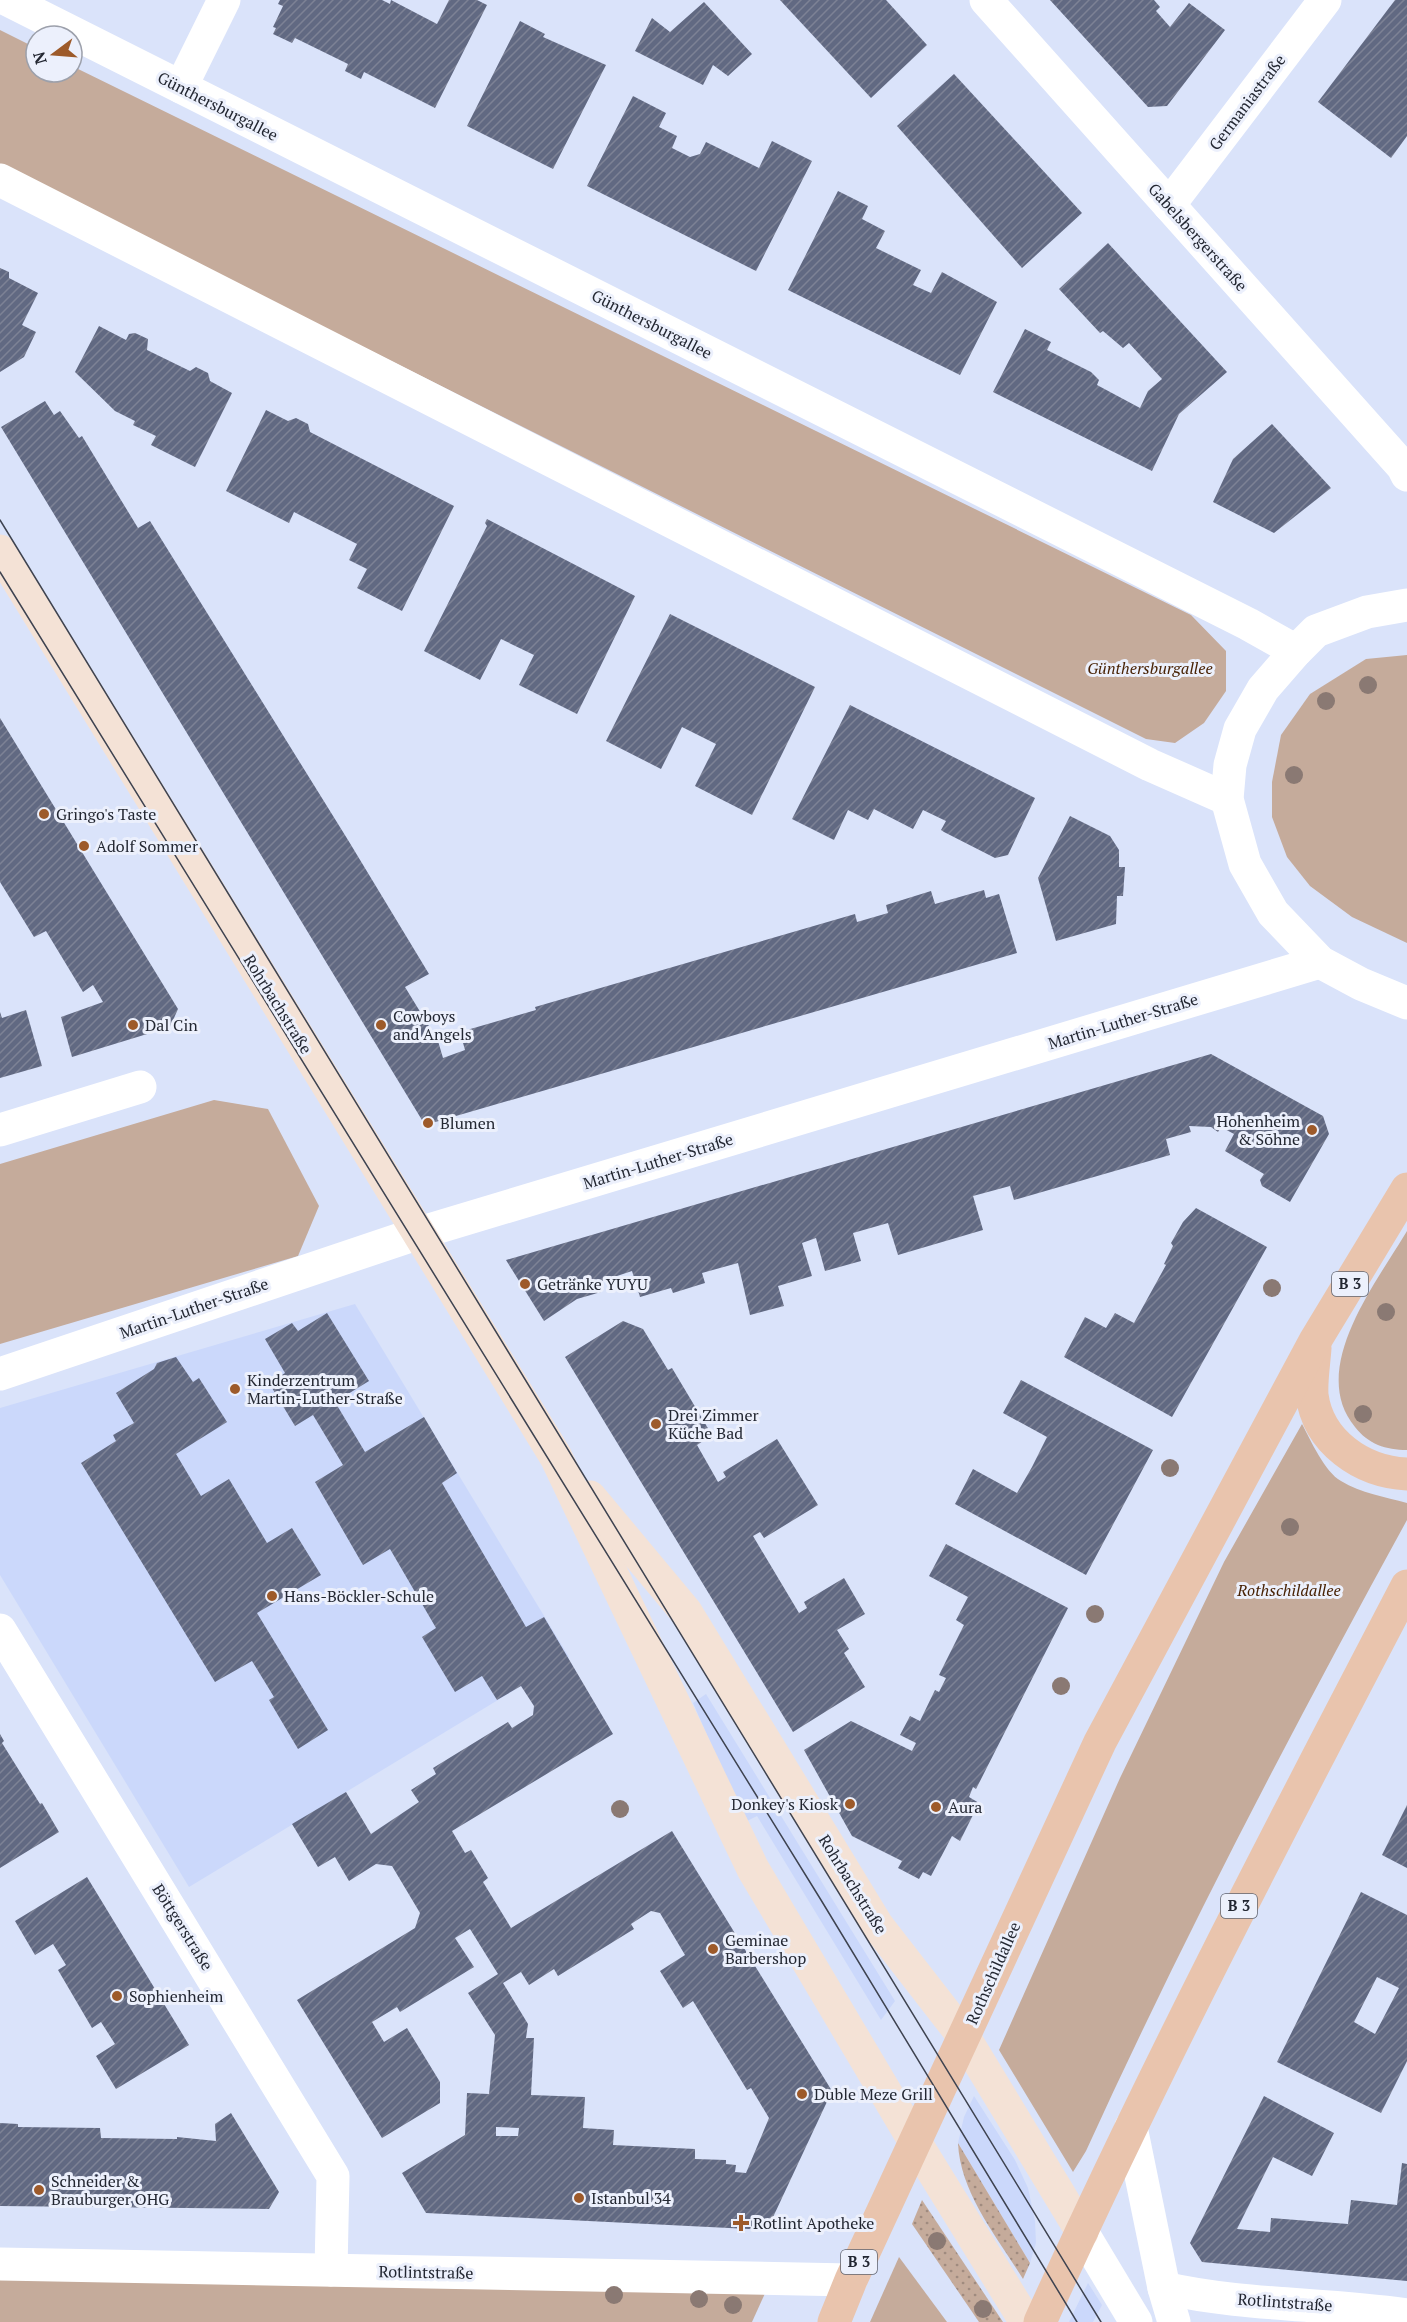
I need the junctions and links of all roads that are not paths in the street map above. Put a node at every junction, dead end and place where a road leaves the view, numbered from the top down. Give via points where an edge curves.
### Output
1 (8, 0) edge
2 (224, 0) edge
3 (986, 0) edge
4 (1325, 0) edge
5 (181, 87) junction
6 (0, 180) edge
7 (1169, 205) junction
8 (1407, 475) edge
9 (0, 551) edge
10 (1407, 605) edge
11 (1296, 651) junction
12 (1227, 799) junction
13 (1320, 962) junction
14 (1407, 1003) edge
15 (140, 1088) dead end
16 (0, 1130) edge
17 (1407, 1189) edge
18 (419, 1233) junction
19 (1315, 1341) junction
20 (0, 1374) edge
21 (556, 1457) junction
22 (1407, 1474) edge
23 (1407, 1586) edge
24 (0, 1630) edge
25 (964, 2037) junction
26 (1131, 2127) junction
27 (915, 2142) junction
28 (1082, 2232) junction
29 (0, 2264) edge
30 (331, 2270) junction
31 (851, 2280) junction
32 (1164, 2288) junction
33 (1407, 2314) edge
34 (834, 2322) edge
35 (1026, 2322) edge
36 (1040, 2322) edge
37 (1137, 2322) edge
38 (1174, 2322) edge

1 - 5 street, Günthersburgallee
2 - 5 street
3 - 7 street, Gabelsbergerstraße
4 - 7 street, Germaniastraße
5 - 11 street, Günthersburgallee via 1238,618
6 - 12 street via 1150,765
7 - 8 street, Gabelsbergerstraße
9 - 18 street, Rohrbachstraße
10 - 11 street via 1367,612 1316,632
11 - 12 street via 1263,689 1240,729 1230,765
12 - 13 street via 1245,864 1273,913
13 - 14 street
13 - 18 street, Martin-Luther-Straße
15 - 16 street
17 - 19 main road, Rothschildallee / B 3
18 - 20 street, Martin-Luther-Straße
18 - 21 street, Rohrbachstraße
19 - 22 main road via 1312,1396 1328,1437 1358,1461
19 - 25 main road, Rothschildallee / B 3 via 1100,1742
21 - 25 street, Rohrbachstraße via 686,1612 877,1924
21 - 27 street, Rohrbachstraße via 753,1869
23 - 26 main road, B 3 via 1252,1880
24 - 30 street, Böttgerstraße via 333,2176
25 - 27 main road, Rothschildallee / B 3
25 - 28 street, Rohrbachstraße
26 - 28 main road, B 3
26 - 32 street
27 - 31 main road, Rothschildallee / B 3
27 - 35 street, Rohrbachstraße
28 - 36 main road, B 3
28 - 37 street, Rohrbachstraße
29 - 30 street, Rotlintstraße
30 - 31 street, Rotlintstraße
31 - 34 main road, Rothschildallee / B 3
32 - 33 street, Rotlintstraße via 1201,2296
32 - 38 street

